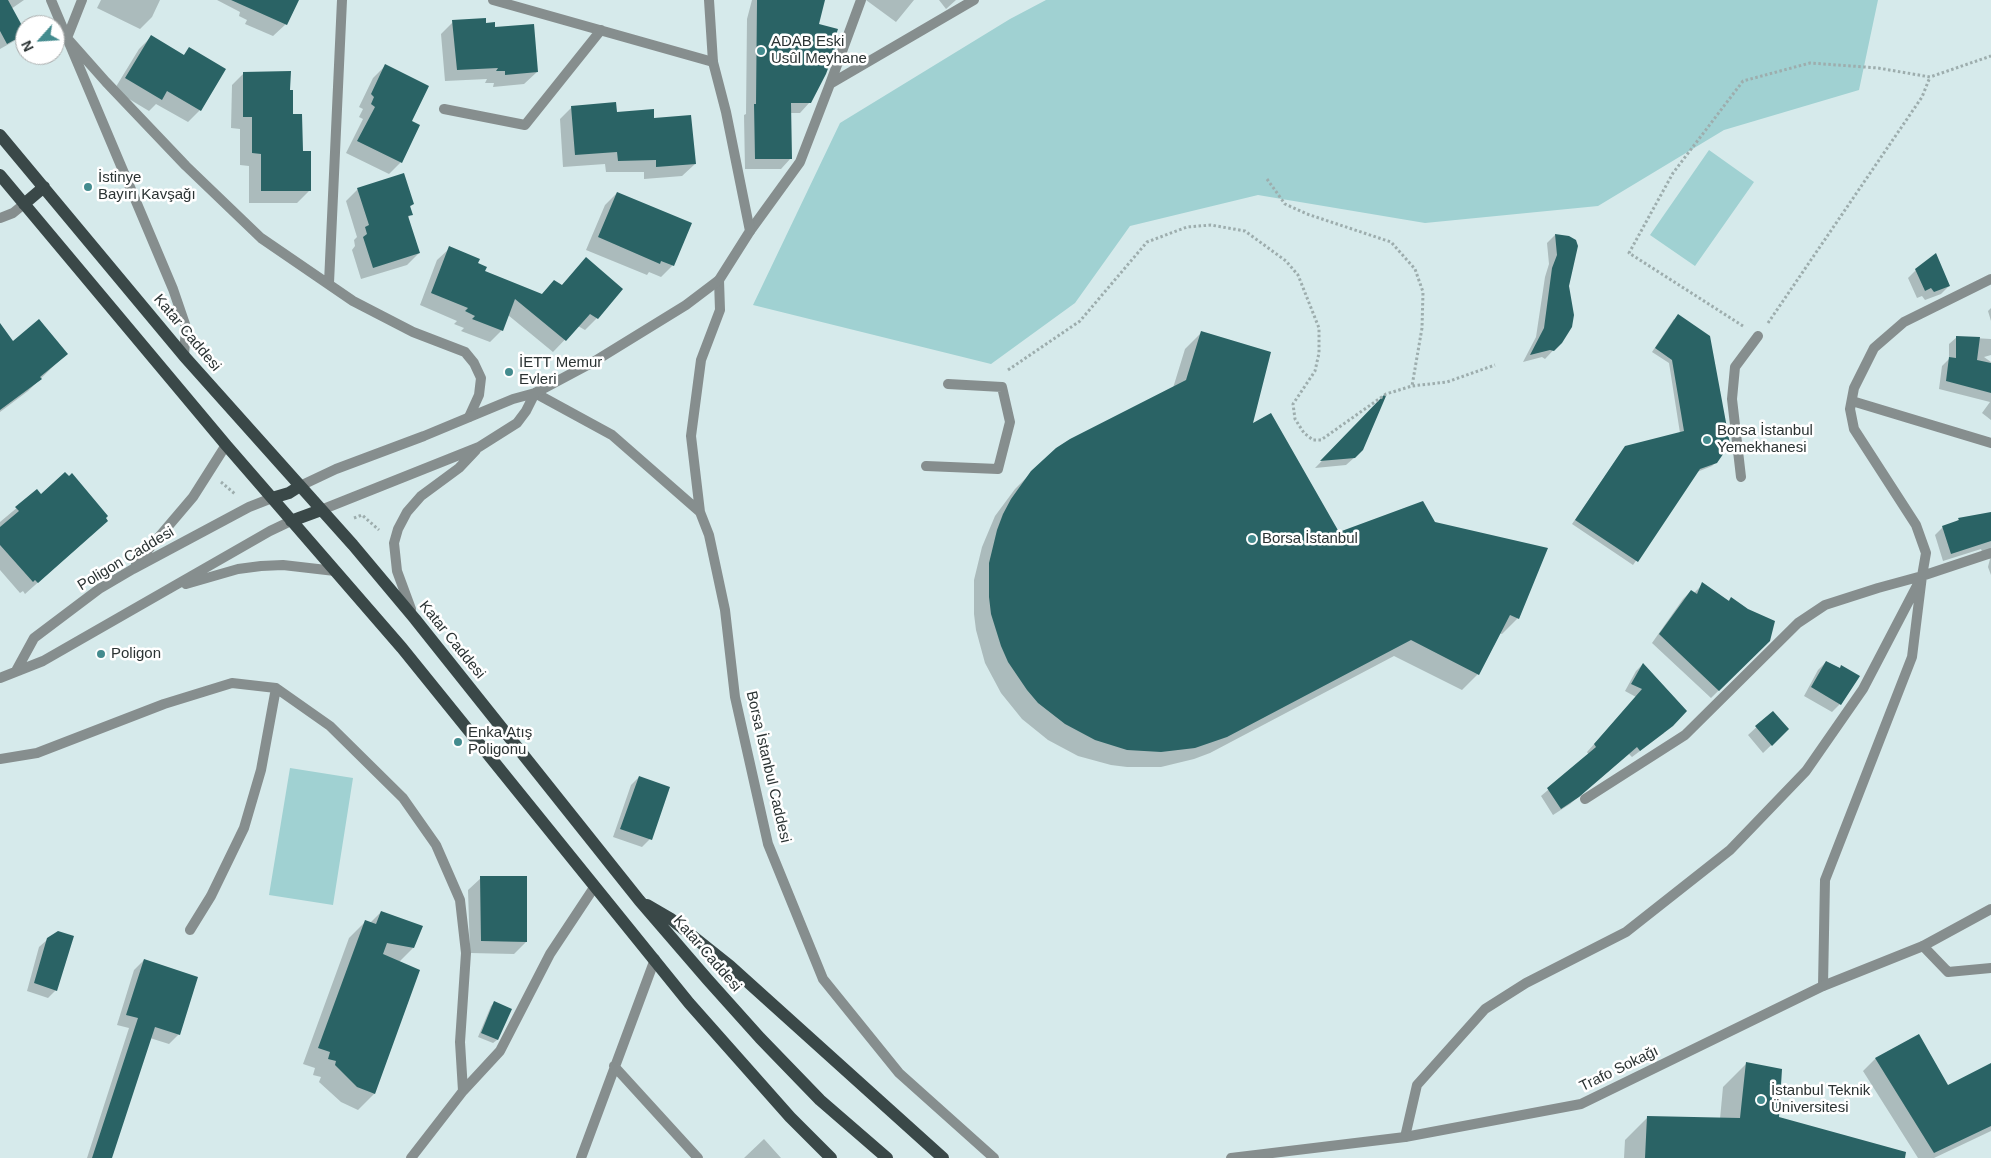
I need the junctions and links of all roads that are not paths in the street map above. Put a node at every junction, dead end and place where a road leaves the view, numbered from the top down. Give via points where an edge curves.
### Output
1 (51, 0) edge
2 (82, 0) edge
3 (342, 0) edge
4 (493, 0) edge
5 (709, 0) edge
6 (861, 0) edge
7 (974, 0) edge
8 (601, 30) junction
9 (67, 38) junction
10 (713, 62) junction
11 (830, 84) junction
12 (444, 108) dead end
13 (0, 135) edge
14 (0, 175) edge
15 (44, 187) junction
16 (24, 204) junction
17 (0, 218) edge
18 (750, 231) junction
19 (1991, 279) edge
20 (718, 280) junction
21 (328, 283) junction
22 (1758, 336) road end
23 (184, 356) junction
24 (948, 384) dead end
25 (535, 393) junction
26 (1852, 401) junction
27 (469, 417) junction
28 (1991, 443) edge
29 (226, 446) junction
30 (479, 447) junction
31 (926, 466) dead end
32 (1741, 477) dead end
33 (300, 486) junction
34 (272, 498) junction
35 (322, 510) junction
36 (700, 512) junction
37 (291, 521) junction
38 (1991, 553) edge
39 (133, 568) junction
40 (335, 571) junction
41 (1922, 576) junction
42 (173, 587) junction
43 (415, 619) junction
44 (16, 671) junction
45 (0, 678) edge
46 (276, 688) junction
47 (0, 759) edge
48 (1585, 799) dead end
49 (595, 886) junction
50 (639, 900) junction
51 (1991, 909) edge
52 (190, 930) dead end
53 (1923, 946) junction
54 (655, 960) junction
55 (1991, 968) edge
56 (1823, 986) junction
57 (614, 1066) junction
58 (463, 1091) junction
59 (1405, 1138) junction
60 (411, 1158) edge
61 (581, 1158) edge
62 (698, 1158) edge
63 (831, 1158) edge
64 (887, 1158) edge
65 (943, 1158) edge
66 (994, 1158) edge
67 (1231, 1158) edge

1 - 9 street
2 - 9 street
3 - 21 street
4 - 8 street
5 - 10 street
6 - 11 street
7 - 11 street
8 - 10 street
8 - 12 street via 525,125
9 - 21 street via 186,166 261,238
9 - 23 street via 173,289 186,327
10 - 18 street
11 - 18 street via 800,162
13 - 15 main road, Katar Caddesi
14 - 16 main road
15 - 16 main road
15 - 23 main road, Katar Caddesi
16 - 17 street
16 - 29 main road
18 - 20 street
19 - 26 street via 1904,322 1874,348 1854,388
20 - 25 street via 678,310
20 - 36 street via 720,310 701,360 691,436
21 - 27 street via 353,301 413,332 465,352 481,378 479,395
22 - 32 street via 1735,367 1732,399
23 - 33 main road, Katar Caddesi
24 - 31 street via 1002,387 1010,422 998,469
25 - 27 street
25 - 30 street via 517,424
25 - 36 street, Borsa İstanbul Caddesi via 612,435
26 - 28 street
26 - 41 street via 1850,409 1854,429 1916,525 1926,553
27 - 33 street
29 - 34 main road
29 - 39 street via 192,497
30 - 35 street
30 - 43 street via 459,468 421,496 398,529 394,543 397,571
33 - 34 main road
33 - 35 main road, Katar Caddesi
34 - 37 main road
34 - 39 street, Poligon Caddesi
35 - 37 main road
35 - 43 main road, Katar Caddesi
36 - 66 street, Borsa İstanbul Caddesi via 709,535 725,610 735,697 768,844 823,979 899,1073
37 - 40 main road
37 - 42 street
38 - 41 street
39 - 44 street, Poligon Caddesi via 34,638
40 - 42 street via 261,566
40 - 49 main road via 402,648
41 - 48 street via 1825,606 1805,618 1685,735
41 - 56 street via 1912,657 1825,880
41 - 59 street via 1863,689 1806,771 1730,850 1626,932 1526,983 1485,1009 1417,1084
42 - 44 street via 43,661
43 - 50 main road, Katar Caddesi
44 - 45 street
46 - 47 street via 232,682 164,704 37,753
46 - 52 street via 261,770 244,828 227,866
46 - 58 street via 337,733 403,798 436,845 460,900 466,953 460,1042
49 - 54 main road
49 - 58 street via 550,954 500,1051
50 - 64 main road, Katar Caddesi via 760,1038 820,1100
50 - 65 main road via 671,919 730,966
51 - 53 street, Trafo Sokağı
53 - 55 street via 1948,972
53 - 56 street, Trafo Sokağı
54 - 57 street
54 - 63 main road via 784,1110
56 - 59 street, Trafo Sokağı via 1581,1104
57 - 61 street
57 - 62 street
58 - 60 street
59 - 67 street, Trafo Sokağı

